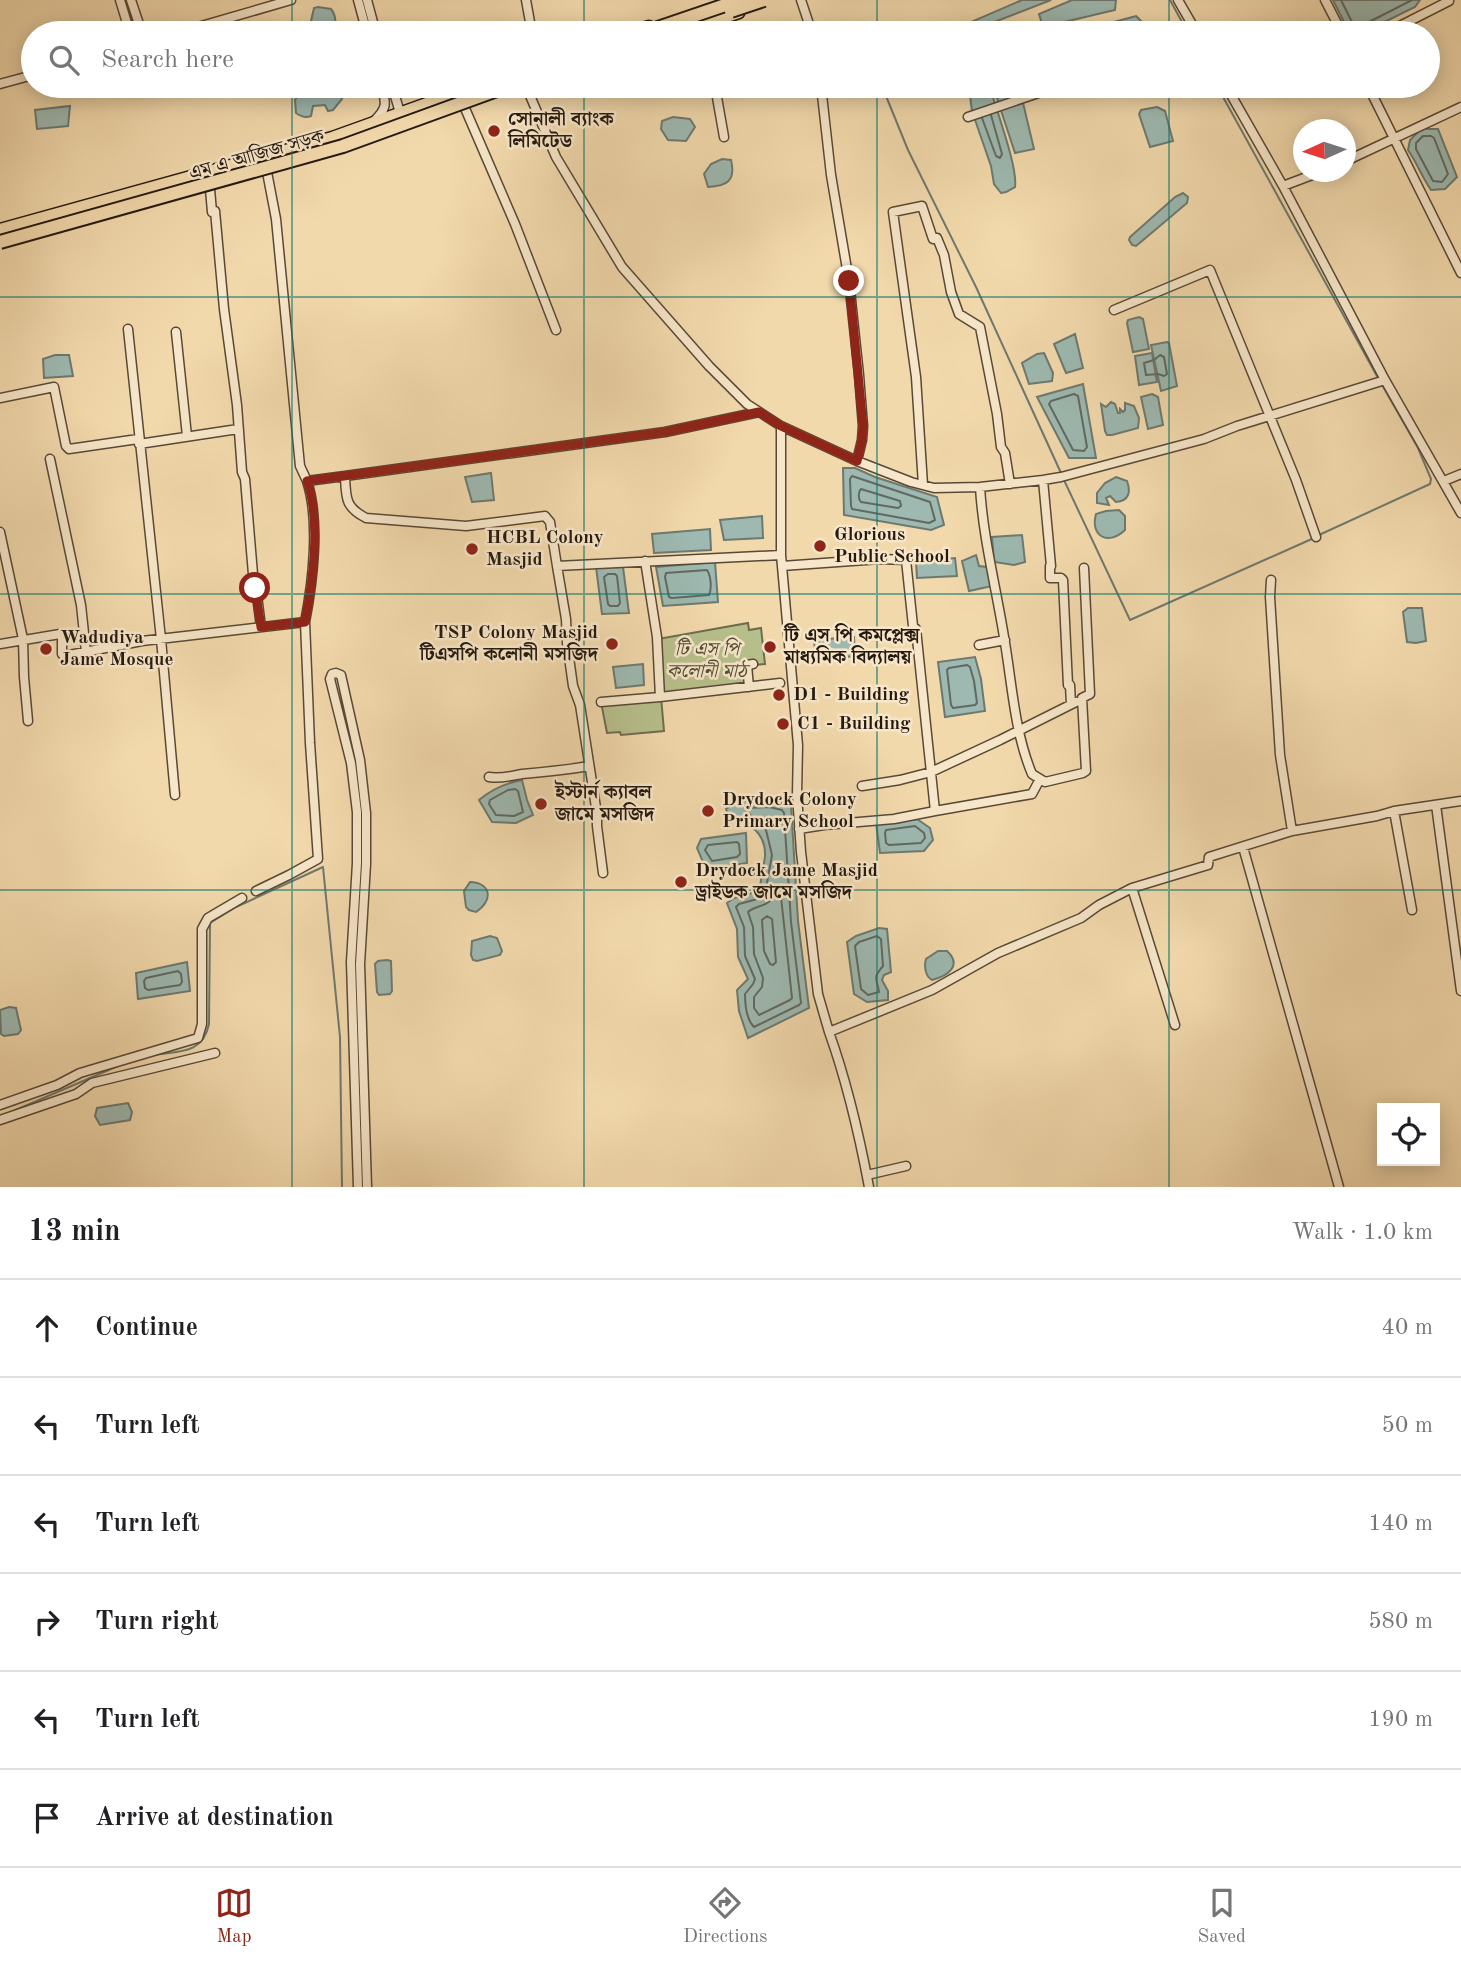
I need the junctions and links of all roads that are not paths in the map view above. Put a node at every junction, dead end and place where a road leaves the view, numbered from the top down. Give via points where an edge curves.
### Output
1 (120, 0) edge
2 (131, 0) edge
3 (291, 0) edge
4 (358, 0) edge
5 (367, 0) edge
6 (526, 0) edge
7 (740, 0) edge
8 (764, 0) edge
9 (776, 0) edge
10 (802, 0) edge
11 (1178, 0) edge
12 (1325, 0) edge
13 (722, 1) edge
14 (1449, 1) edge
15 (723, 18) junction
16 (126, 21) edge
17 (138, 21) edge
18 (218, 21) edge
19 (364, 21) edge
20 (373, 21) edge
21 (530, 21) edge
22 (662, 21) edge
23 (678, 21) edge
24 (702, 21) edge
25 (718, 21) edge
26 (808, 21) edge
27 (1190, 21) edge
28 (1336, 21) edge
29 (1410, 21) edge
30 (21, 78) edge
31 (0, 84) edge
32 (383, 98) edge
33 (396, 98) edge
34 (440, 98) edge
35 (454, 98) edge
36 (475, 98) edge
37 (486, 98) edge
38 (531, 98) edge
39 (717, 98) edge
40 (822, 98) edge
41 (1024, 98) edge
42 (1233, 98) edge
43 (1374, 98) edge
44 (464, 106) junction
45 (1461, 107) edge
46 (400, 112) junction
47 (968, 117) dead end
48 (370, 124) junction
49 (405, 128) junction
50 (724, 137) dead end
51 (1393, 138) junction
52 (1356, 156) edge
53 (267, 172) junction
54 (1294, 182) edge
55 (1283, 186) junction
56 (210, 189) junction
57 (0, 232) edge
58 (0, 244) edge
59 (1461, 273) edge
60 (1114, 310) dead end
61 (128, 328) dead end
62 (556, 331) dead end
63 (176, 332) dead end
64 (1385, 380) junction
65 (0, 398) edge
66 (759, 412) junction
67 (1270, 416) junction
68 (781, 426) junction
69 (238, 429) junction
70 (187, 436) junction
71 (139, 441) junction
72 (50, 458) dead end
73 (857, 461) junction
74 (1461, 474) edge
75 (345, 476) junction
76 (1043, 480) junction
77 (307, 481) junction
78 (1444, 481) junction
79 (923, 485) junction
80 (1010, 485) junction
81 (980, 487) junction
82 (1461, 513) edge
83 (0, 532) edge
84 (1316, 537) dead end
85 (781, 555) junction
86 (645, 561) junction
87 (557, 566) junction
88 (782, 566) junction
89 (1084, 568) dead end
90 (1271, 580) dead end
91 (305, 622) junction
92 (261, 627) junction
93 (23, 639) junction
94 (161, 639) junction
95 (1005, 640) junction
96 (0, 644) edge
97 (979, 645) dead end
98 (86, 652) junction
99 (753, 664) dead end
100 (780, 683) dead end
101 (749, 687) junction
102 (660, 697) junction
103 (1082, 698) junction
104 (601, 702) dead end
105 (1071, 704) junction
106 (28, 721) dead end
107 (1020, 730) junction
108 (589, 766) junction
109 (931, 772) junction
110 (489, 777) dead end
111 (1040, 779) junction
112 (862, 786) dead end
113 (176, 794) dead end
114 (1461, 802) edge
115 (1436, 805) junction
116 (935, 811) junction
117 (1394, 811) junction
118 (799, 829) junction
119 (1292, 831) junction
120 (1243, 847) junction
121 (603, 873) dead end
122 (1132, 888) junction
123 (256, 891) dead end
124 (243, 898) dead end
125 (1412, 910) dead end
126 (1461, 991) edge
127 (1175, 1025) dead end
128 (829, 1032) junction
129 (215, 1054) dead end
130 (16, 1100) junction
131 (0, 1105) edge
132 (19, 1114) junction
133 (0, 1120) edge
134 (906, 1166) dead end
135 (867, 1175) junction
136 (358, 1187) edge
137 (366, 1187) edge
138 (869, 1187) edge
139 (1339, 1187) edge

1 - 16 street
2 - 17 street
3 - 18 street
4 - 19 street
5 - 20 street
6 - 21 street
7 - 23 highway, bridge
8 - 24 highway, bridge
9 - 15 main road
10 - 26 street
11 - 27 street
12 - 28 street
13 - 15 street
13 - 22 main road
14 - 29 street
15 - 25 main road
30 - 31 street
32 - 48 street via 381,114
33 - 46 street
34 - 46 main road
35 - 57 highway via 307,149
36 - 58 highway, bridge via 343,146
37 - 44 main road, এম এ আজিজ সড়ক
38 - 66 street via 556,157 622,267 709,366
39 - 50 street
40 - 73 street via 859,374 862,440
41 - 47 street
42 - 55 street
43 - 51 street
44 - 49 main road, এম এ আজিজ সড়ক
44 - 62 street
45 - 51 street
46 - 48 main road
46 - 49 street
48 - 57 main road
49 - 53 main road, এম এ আজিজ সড়ক
51 - 52 street
51 - 59 street
53 - 56 main road, এম এ আজিজ সড়ক
53 - 77 street via 276,219 300,466
54 - 55 street
55 - 64 street
56 - 58 main road, এম এ আজিজ সড়ক
56 - 69 street
60 - 67 street via 1210,270
61 - 71 street
63 - 70 street
64 - 67 street
64 - 78 street
65 - 71 street via 54,387 69,449
66 - 68 street
66 - 75 street via 665,432
67 - 76 street via 1204,439
67 - 84 street
68 - 73 street
68 - 85 street
69 - 70 street
69 - 92 street
70 - 71 street
71 - 94 street
72 - 98 street via 81,605
73 - 79 street
74 - 78 street
75 - 77 street
75 - 87 street via 348,505 366,518 466,526 545,516
76 - 80 street
76 - 105 street via 1050,578 1063,580
77 - 91 street via 315,556
78 - 82 street
79 - 80 street via 916,377 893,212 922,206 944,255 959,314 980,327
79 - 81 street
80 - 81 street
81 - 95 street
83 - 93 street
85 - 86 street
85 - 88 street
86 - 87 street
86 - 102 street via 657,637
87 - 108 street
88 - 109 street via 906,560
88 - 118 street via 799,745
89 - 103 street via 1090,694
90 - 119 street via 1280,755
91 - 92 street
91 - 123 street via 318,859
92 - 94 street
93 - 96 street
93 - 98 street via 60,634 63,655
93 - 106 street
94 - 98 street
94 - 113 street
95 - 97 street
95 - 107 street
99 - 101 street via 747,665
100 - 101 street
101 - 102 street
102 - 104 street
103 - 105 street
103 - 111 street via 1087,771 1045,782
105 - 107 street
107 - 109 street
107 - 111 street via 1032,775
108 - 110 street
108 - 121 street
109 - 112 street
109 - 116 street
111 - 116 street via 1032,794
114 - 115 street
115 - 117 street
115 - 126 street
116 - 118 street
117 - 119 street
117 - 125 street
118 - 128 street via 818,994
119 - 120 street
120 - 122 street via 1209,857 1208,865
120 - 139 street
122 - 127 street
122 - 128 street via 1081,918 998,953 932,990
124 - 130 street via 208,918 202,929 198,1038 80,1073
128 - 135 street via 855,1116
129 - 132 street via 92,1083 76,1094
130 - 131 street
130 - 132 street
132 - 133 street
134 - 135 street
135 - 138 street
136 - 137 street via 351,962 357,812 351,763 330,679 337,673 360,760 366,813 360,964

